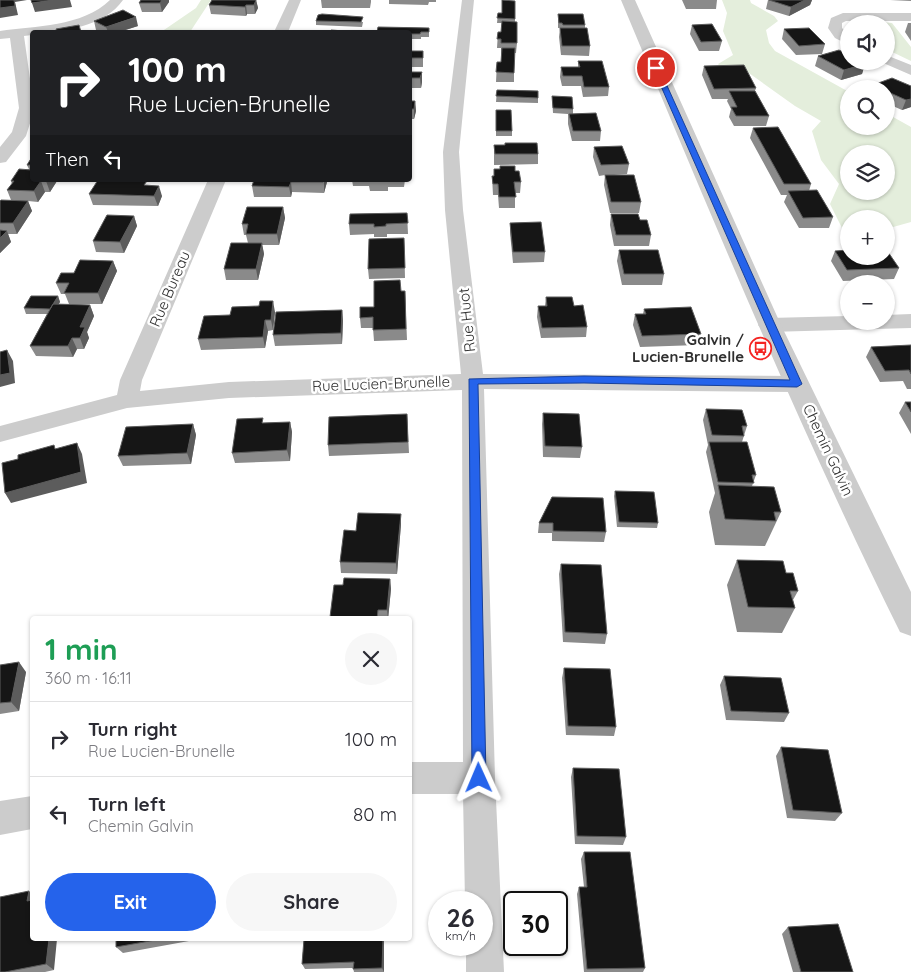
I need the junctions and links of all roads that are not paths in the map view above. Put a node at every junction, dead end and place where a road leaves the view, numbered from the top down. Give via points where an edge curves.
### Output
1 (117, 0) edge
2 (295, 0) edge
3 (468, 0) edge
4 (628, 0) edge
5 (895, 17) edge
6 (911, 17) edge
7 (840, 19) edge
8 (282, 30) edge
9 (16, 32) junction
10 (840, 34) edge
11 (0, 35) edge
12 (895, 64) edge
13 (911, 71) edge
14 (0, 158) edge
15 (216, 182) edge
16 (911, 321) edge
17 (769, 325) junction
18 (473, 381) junction
19 (797, 384) junction
20 (127, 400) junction
21 (0, 434) edge
22 (911, 623) edge
23 (412, 778) edge
24 (479, 778) junction
25 (30, 813) edge
26 (0, 818) edge
27 (485, 972) edge

1 - 9 street via 112,7 90,19
2 - 8 street
3 - 18 street, Rue Huot via 451,152 454,210
4 - 17 street, Chemin Galvin
5 - 6 street
7 - 10 street via 834,26
9 - 11 street
9 - 14 street via 27,108 20,133
12 - 13 street
15 - 20 street, Rue Bureau via 131,380
16 - 17 street
17 - 19 street, Chemin Galvin
18 - 19 street, Rue Lucien-Brunelle
18 - 20 street, Rue Lucien-Brunelle via 230,390
18 - 24 street, Rue Huot
19 - 22 street, Chemin Galvin
20 - 21 street, Rue Lucien-Brunelle
23 - 24 street
24 - 27 street, Rue Huot
25 - 26 street

